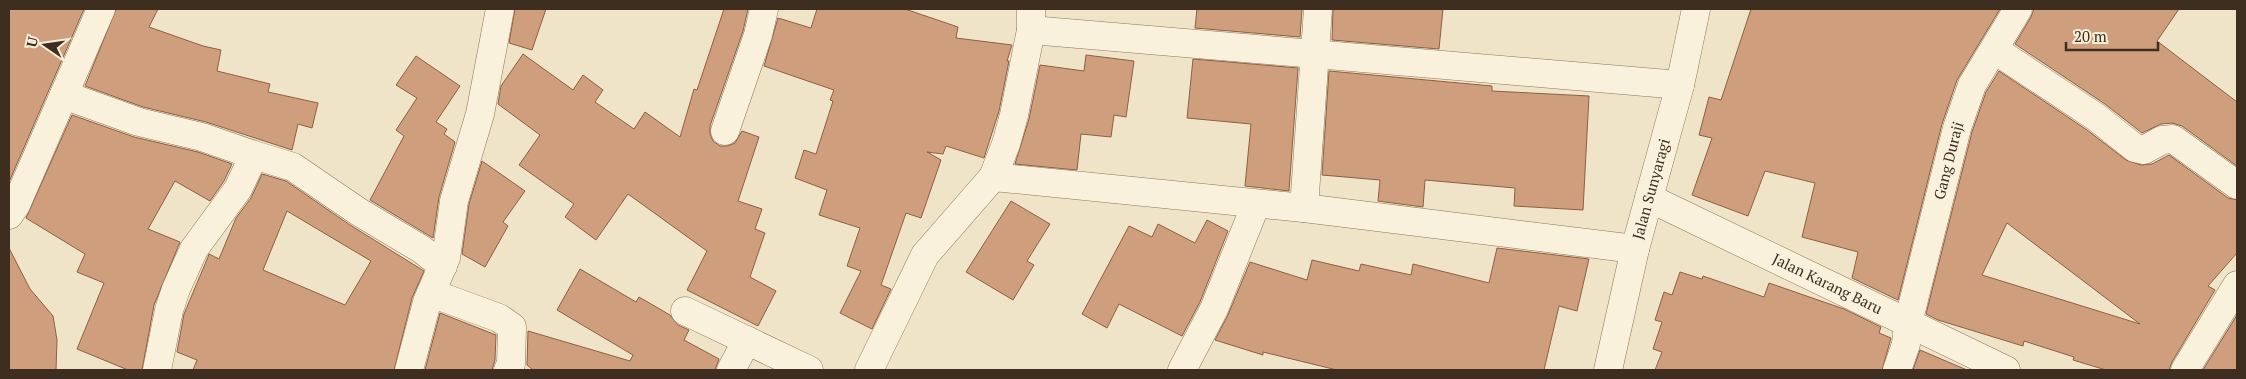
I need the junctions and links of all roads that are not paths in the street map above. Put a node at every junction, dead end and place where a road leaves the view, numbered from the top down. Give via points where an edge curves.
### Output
1 (101, 9) edge
2 (500, 9) edge
3 (764, 9) edge
4 (1318, 9) edge
5 (1696, 9) edge
6 (2018, 9) edge
7 (1031, 19) edge
8 (1994, 50) junction
9 (1315, 54) junction
10 (1680, 85) junction
11 (64, 95) junction
12 (725, 131) dead end
13 (254, 155) junction
14 (993, 177) junction
15 (2237, 185) edge
16 (1648, 198) junction
17 (1256, 204) junction
18 (1304, 208) junction
19 (9, 215) edge
20 (1635, 249) junction
21 (443, 266) junction
22 (2237, 285) edge
23 (431, 293) junction
24 (685, 311) dead end
25 (1908, 323) junction
26 (747, 340) junction
27 (157, 370) edge
28 (409, 370) edge
29 (508, 370) edge
30 (731, 370) edge
31 (809, 370) edge
32 (869, 370) edge
33 (1182, 370) edge
34 (1608, 370) edge
35 (1897, 370) edge
36 (2006, 370) edge
37 (2185, 370) edge

1 - 11 street
2 - 21 street via 480,114 458,185
3 - 12 street
4 - 9 street
5 - 10 street, Jalan Sunyaragi
6 - 8 street, Gang Duraji
7 - 9 street
7 - 14 street via 1014,115
8 - 15 street via 2135,148 2144,150 2162,140 2173,139
8 - 25 street, Gang Duraji via 1972,85 1957,128
9 - 10 street
9 - 18 street
10 - 16 street, Jalan Sunyaragi
11 - 13 street via 139,122 202,137
11 - 19 street
13 - 21 street via 294,167
13 - 27 street via 238,189 194,249 169,310
14 - 17 street
14 - 32 street via 925,255
16 - 20 street, Jalan Sunyaragi
16 - 25 street, Jalan Karang Baru
17 - 18 street
17 - 33 street via 1214,308
18 - 20 street
20 - 34 street, Jalan Sunyaragi
21 - 23 street
22 - 37 street
23 - 28 street
23 - 29 street via 499,318 512,327
24 - 26 street
25 - 35 street, Gang Duraji via 1906,344
25 - 36 street, Jalan Karang Baru
26 - 30 street
26 - 31 street

